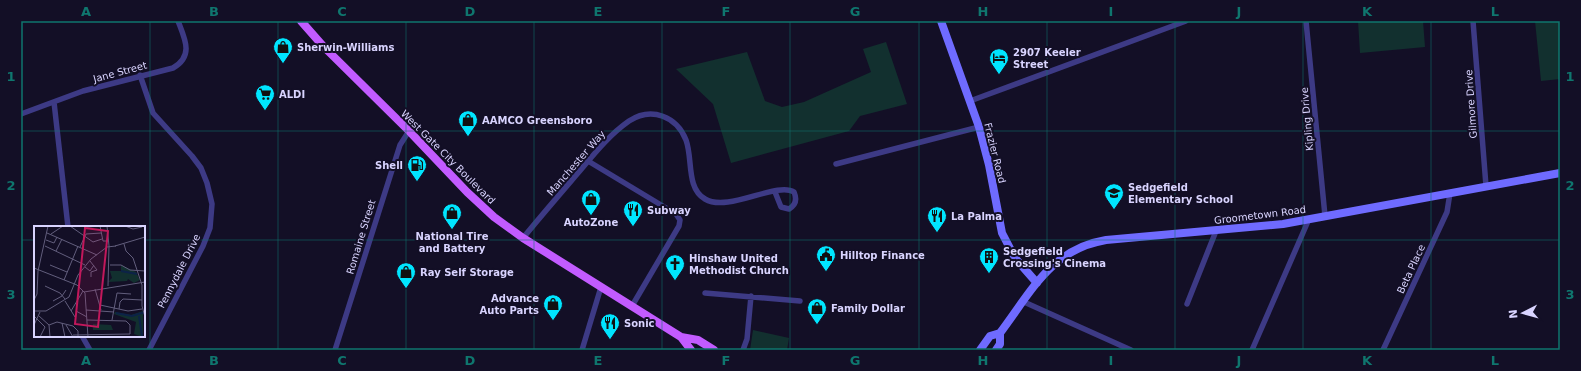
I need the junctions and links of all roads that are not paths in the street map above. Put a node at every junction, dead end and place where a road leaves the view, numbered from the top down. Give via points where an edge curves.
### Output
1 (178, 21) edge
2 (301, 21) edge
3 (941, 21) edge
4 (1186, 21) edge
5 (1306, 21) edge
6 (1473, 21) edge
7 (140, 75) junction
8 (970, 101) junction
9 (54, 102) junction
10 (21, 114) edge
11 (979, 127) junction
12 (409, 131) junction
13 (588, 161) junction
14 (836, 164) dead end
15 (1560, 173) edge
16 (1486, 186) junction
17 (775, 192) dead end
18 (1450, 193) junction
19 (1325, 216) junction
20 (1308, 219) junction
21 (68, 226) edge
22 (1216, 231) junction
23 (523, 238) junction
24 (1037, 283) junction
25 (601, 287) junction
26 (705, 293) dead end
27 (751, 296) junction
28 (800, 301) dead end
29 (1024, 302) junction
30 (1187, 304) dead end
31 (632, 306) junction
32 (1000, 333) junction
33 (83, 337) edge
34 (681, 337) junction
35 (90, 350) edge
36 (148, 350) edge
37 (336, 350) edge
38 (582, 350) edge
39 (691, 350) edge
40 (714, 350) edge
41 (743, 350) edge
42 (980, 350) edge
43 (996, 350) edge
44 (1131, 350) edge
45 (1252, 350) edge
46 (1383, 350) edge

1 - 7 street, Jane Street via 186,43 182,63 173,68
2 - 12 main road, West Gate City Boulevard
3 - 8 main road, Frazier Road
4 - 8 street
5 - 19 street, Kipling Drive
6 - 16 street, Gilmore Drive
7 - 9 street, Jane Street
7 - 36 street, Pennydale Drive via 153,113 201,168 212,204 210,228 203,246
8 - 11 main road, Frazier Road
9 - 10 street, Jane Street
9 - 21 street
11 - 14 street
11 - 24 main road, Frazier Road via 1002,232 1015,258
12 - 23 main road, West Gate City Boulevard via 467,192 494,217
12 - 37 street, Romaine Street via 400,144
13 - 17 street, Manchester Way via 608,137 630,120 652,114 661,115 672,120 682,131 694,184 698,193 706,200 726,202
13 - 23 street, Manchester Way
13 - 31 street via 676,214 680,220 679,226
15 - 16 main road, Groometown Road
16 - 18 main road, Groometown Road
18 - 19 main road, Groometown Road
18 - 46 street, Beta Place via 1447,212
19 - 20 main road, Groometown Road
20 - 22 main road, Groometown Road
20 - 45 street
22 - 24 main road, Groometown Road via 1089,243 1059,259
22 - 30 street
23 - 25 main road, West Gate City Boulevard
24 - 29 main road, Groometown Road
25 - 31 main road, West Gate City Boulevard
25 - 38 street
26 - 27 street
27 - 28 street
27 - 41 street via 747,339
29 - 32 main road, Groometown Road
29 - 44 street
31 - 34 main road, West Gate City Boulevard
32 - 42 main road, Groometown Road via 990,336
32 - 43 main road, Groometown Road via 1000,344
33 - 35 street
34 - 39 main road, West Gate City Boulevard
34 - 40 main road, West Gate City Boulevard via 698,340

